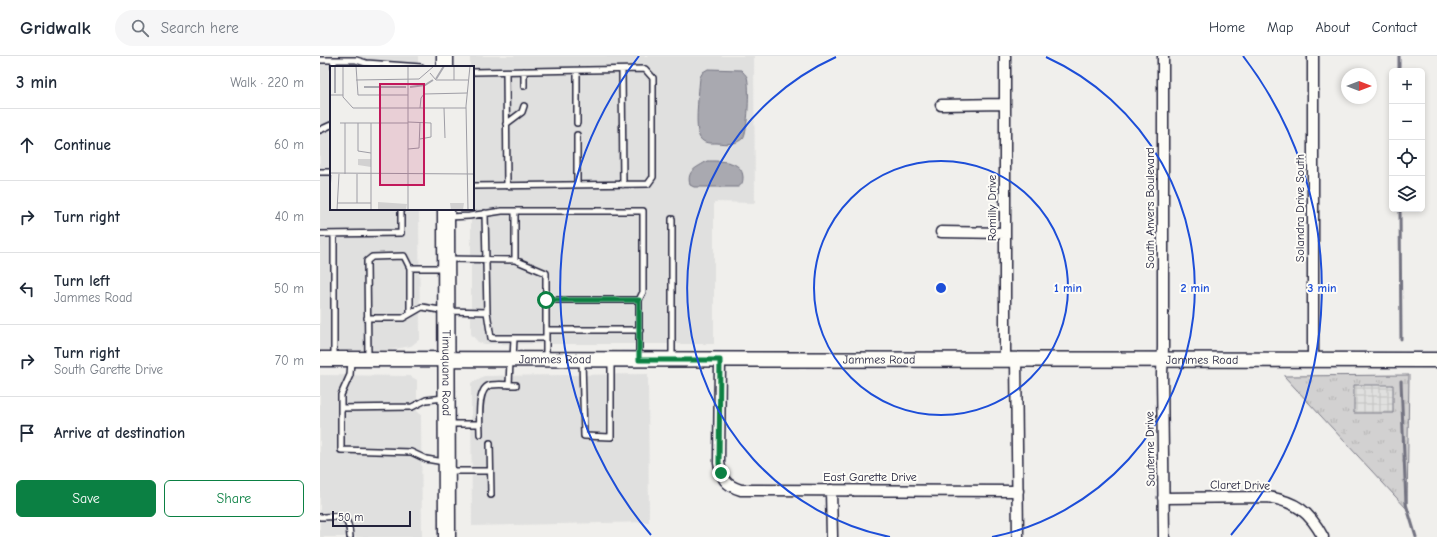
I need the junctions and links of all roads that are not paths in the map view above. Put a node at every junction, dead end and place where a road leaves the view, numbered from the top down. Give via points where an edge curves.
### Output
1 (1005, 56) edge
2 (1163, 56) edge
3 (1313, 56) edge
4 (320, 60) edge
5 (334, 60) junction
6 (366, 65) edge
7 (334, 66) edge
8 (398, 66) edge
9 (622, 70) junction
10 (524, 71) junction
11 (577, 71) junction
12 (474, 72) edge
13 (506, 72) junction
14 (524, 86) dead end
15 (1005, 104) junction
16 (941, 105) dead end
17 (524, 106) dead end
18 (578, 123) dead end
19 (506, 124) junction
20 (330, 125) edge
21 (320, 130) edge
22 (578, 135) dead end
23 (623, 185) junction
24 (474, 186) edge
25 (507, 186) junction
26 (578, 186) junction
27 (401, 210) edge
28 (515, 211) junction
29 (446, 213) edge
30 (485, 213) junction
31 (672, 219) dead end
32 (941, 232) dead end
33 (1005, 232) junction
34 (320, 234) edge
35 (334, 234) junction
36 (486, 260) junction
37 (515, 260) junction
38 (446, 263) junction
39 (410, 268) junction
40 (546, 300) junction
41 (639, 300) junction
42 (446, 311) junction
43 (487, 312) junction
44 (410, 313) junction
45 (367, 318) junction
46 (546, 330) junction
47 (640, 330) junction
48 (514, 338) junction
49 (546, 338) junction
50 (320, 360) edge
51 (334, 360) junction
52 (351, 360) junction
53 (368, 360) junction
54 (446, 360) junction
55 (512, 360) junction
56 (546, 360) junction
57 (582, 360) junction
58 (611, 360) junction
59 (639, 360) junction
60 (672, 360) junction
61 (720, 360) junction
62 (1011, 360) junction
63 (1162, 360) junction
64 (1313, 360) junction
65 (1437, 360) edge
66 (509, 385) junction
67 (516, 385) dead end
68 (447, 398) junction
69 (340, 408) junction
70 (447, 424) junction
71 (480, 424) junction
72 (480, 434) dead end
73 (490, 443) dead end
74 (447, 467) junction
75 (490, 471) junction
76 (832, 490) junction
77 (1018, 491) junction
78 (491, 495) dead end
79 (1163, 498) junction
80 (320, 517) edge
81 (350, 537) edge
82 (447, 537) edge
83 (832, 537) edge
84 (1018, 537) edge
85 (1164, 537) edge
86 (1323, 537) edge

1 - 15 street, Romilly Drive
2 - 63 street, South Anvers Boulevard
3 - 64 street, Solandra Drive South
4 - 5 lane
5 - 6 lane via 356,60
5 - 7 lane
6 - 8 lane
9 - 11 lane
9 - 23 lane
9 - 23 lane via 645,69 653,78 653,177 648,184
10 - 11 lane
10 - 13 lane
10 - 14 lane
11 - 18 lane
12 - 13 lane
13 - 19 lane
15 - 16 street
15 - 33 street, Romilly Drive
17 - 19 lane via 522,112
19 - 25 lane
20 - 21 lane
22 - 26 lane
23 - 26 lane
24 - 25 lane
25 - 26 lane
27 - 35 lane via 401,233
28 - 30 lane
28 - 37 lane
28 - 41 lane via 643,211 643,292
29 - 30 lane via 470,216
29 - 38 main road, Timuquana Road
30 - 36 lane
31 - 60 lane
32 - 33 street
33 - 62 street, Romilly Drive
34 - 35 lane
35 - 51 lane
36 - 37 lane
36 - 38 lane
36 - 43 lane
37 - 40 lane via 546,273
38 - 39 lane
38 - 42 main road, Timuquana Road
39 - 44 lane
39 - 45 lane via 404,256 372,257 367,261
40 - 41 lane
40 - 46 lane
41 - 47 lane
42 - 43 lane
42 - 44 lane via 422,307
42 - 54 main road, Timuquana Road
43 - 48 lane via 491,338
44 - 45 lane via 403,318
45 - 53 lane
46 - 47 lane
46 - 49 lane
47 - 59 lane
48 - 49 lane
48 - 55 lane
49 - 56 lane
50 - 51 street, Jammes Road
51 - 52 street, Jammes Road
52 - 53 street, Jammes Road
52 - 69 lane via 350,374 341,394
53 - 54 street, Jammes Road
54 - 55 street, Jammes Road
54 - 68 main road, Timuquana Road
55 - 56 street, Jammes Road
55 - 66 lane
56 - 57 street, Jammes Road
57 - 58 street, Jammes Road
57 - 58 lane via 584,436 611,437
58 - 59 street, Jammes Road
59 - 60 street, Jammes Road
60 - 61 street, Jammes Road
61 - 62 street, Jammes Road
61 - 76 street, East Garette Drive via 719,463 725,481 731,487 741,490
62 - 63 street, Jammes Road
62 - 77 street, Romilly Drive
63 - 64 street, Jammes Road
63 - 79 street, Sauterne Drive
64 - 65 street, Jammes Road
66 - 67 lane
66 - 71 lane via 490,385 482,392
68 - 69 lane via 426,400 412,407
68 - 70 main road, Timuquana Road
69 - 74 lane via 340,450 411,452
70 - 71 lane
70 - 74 main road, Timuquana Road
71 - 72 lane
73 - 75 lane
74 - 75 lane
74 - 82 main road, Timuquana Road
75 - 78 lane
76 - 77 street, East Garette Drive
76 - 83 street
77 - 84 street, Romilly Drive
79 - 85 street, Sauterne Drive
79 - 86 street, Claret Drive via 1268,496 1282,499 1307,513
80 - 81 lane via 342,517 347,520 350,525

